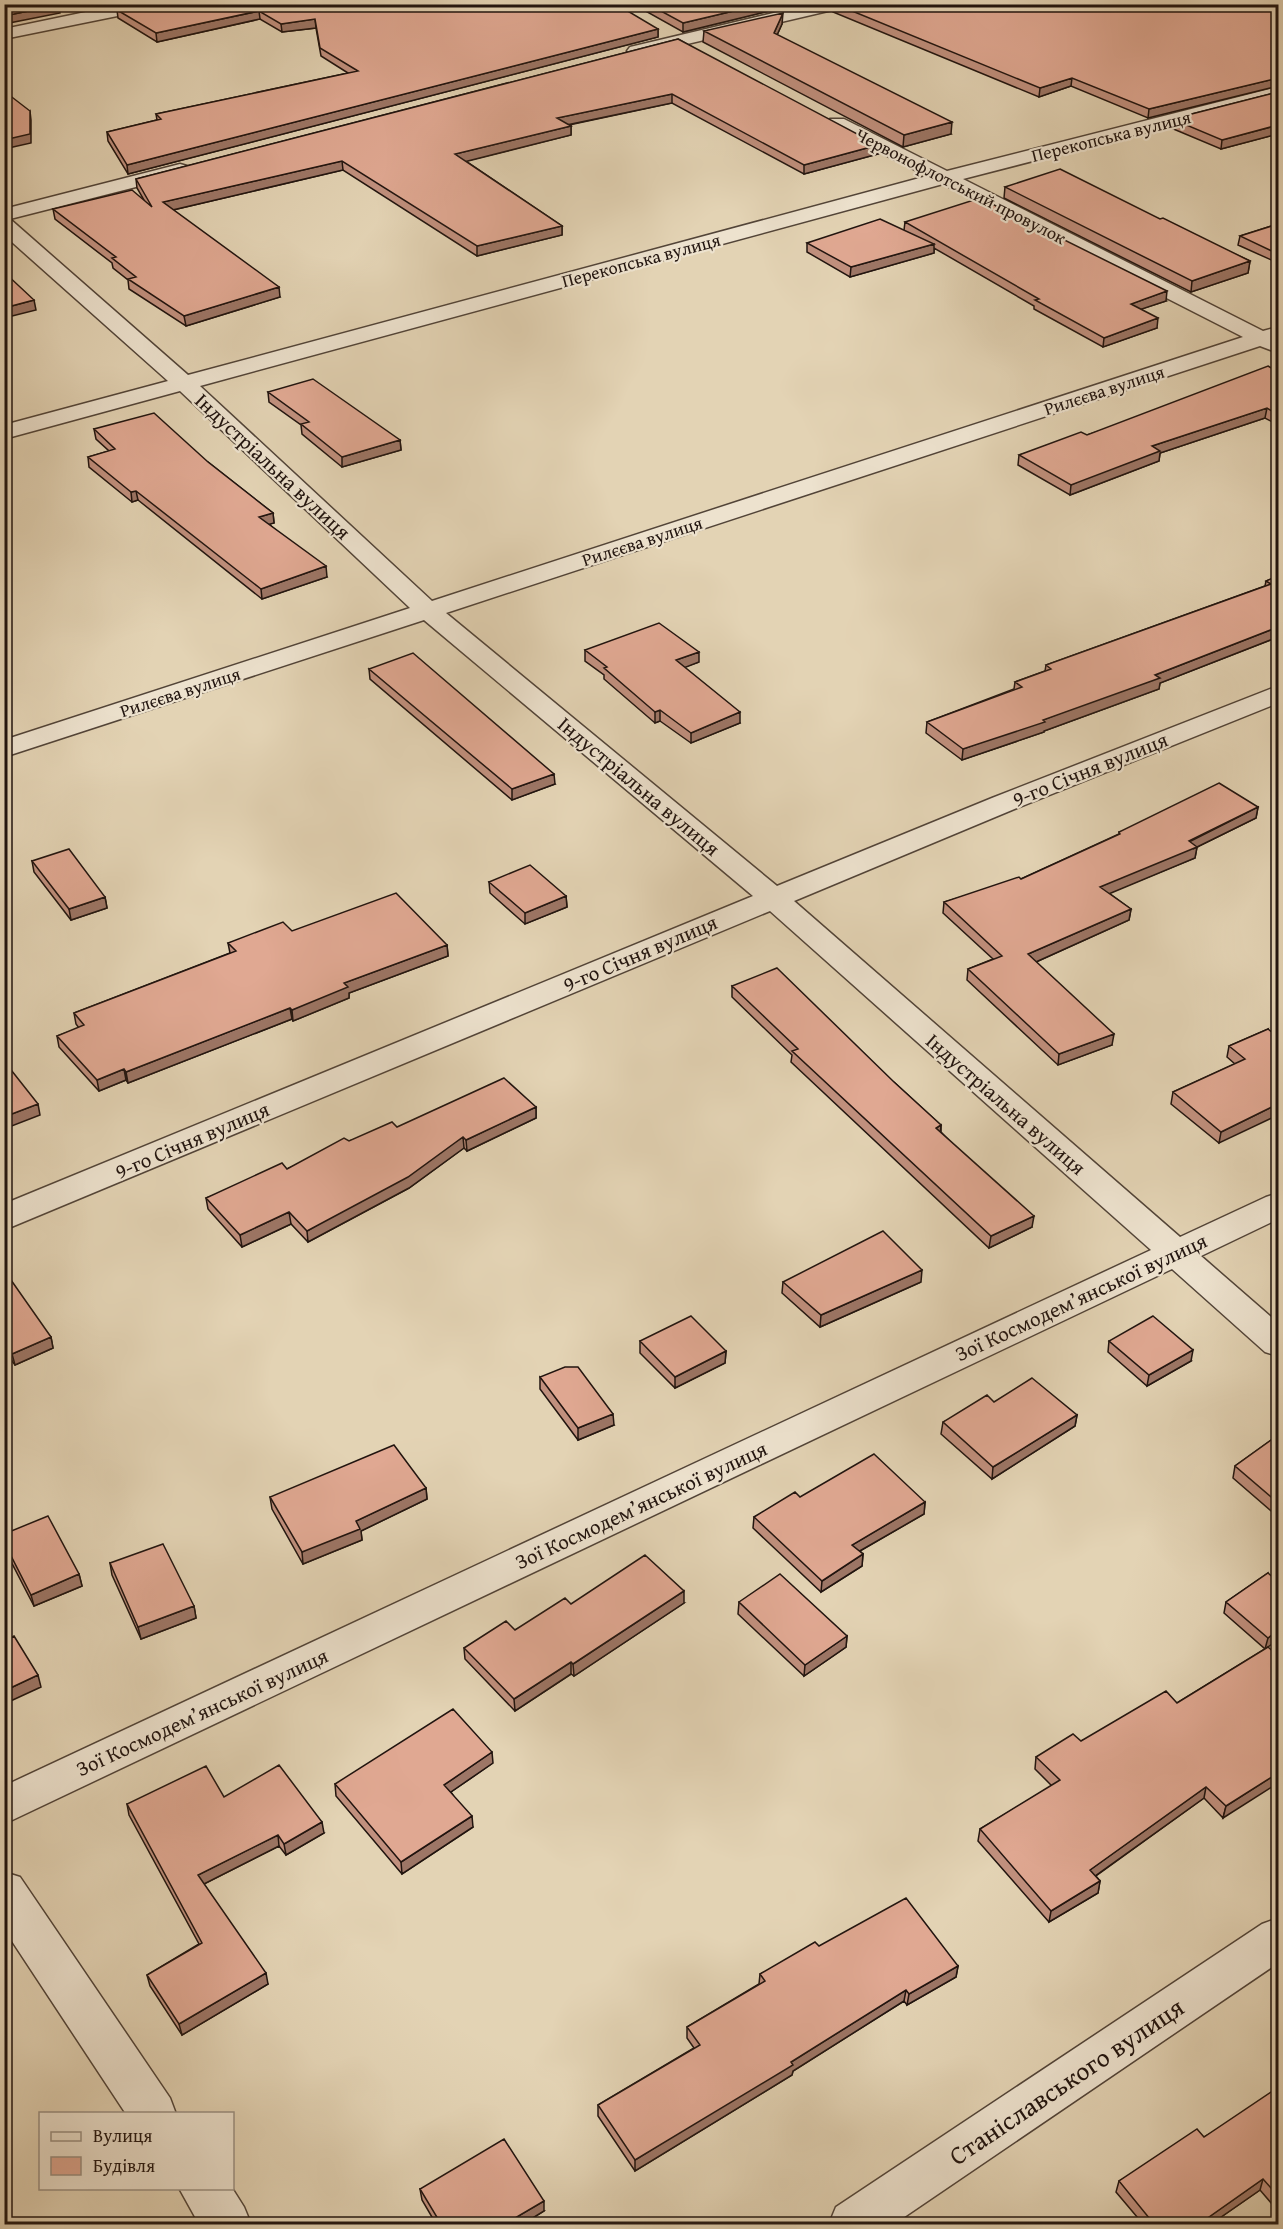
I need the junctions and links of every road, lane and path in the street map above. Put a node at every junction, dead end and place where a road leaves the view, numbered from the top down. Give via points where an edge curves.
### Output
1 (152, 4) edge
2 (835, 4) edge
3 (651, 25) edge
4 (4, 34) edge
5 (678, 40) junction
6 (620, 55) edge
7 (710, 57) edge
8 (1278, 93) edge
9 (816, 112) edge
10 (202, 164) edge
11 (943, 178) junction
12 (4, 215) edge
13 (4, 224) edge
14 (1273, 339) edge
15 (184, 383) junction
16 (4, 432) edge
17 (428, 611) junction
18 (1278, 694) edge
19 (4, 749) edge
20 (773, 898) junction
21 (1278, 1204) edge
22 (4, 1218) edge
23 (1174, 1253) junction
24 (1278, 1343) edge
25 (4, 1806) edge
26 (4, 1891) edge
27 (1278, 1938) edge
28 (152, 2112) edge
29 (204, 2190) edge
30 (227, 2224) edge
31 (853, 2224) edge

1 - 4 street
2 - 5 street
3 - 5 street
5 - 6 street
5 - 7 street
8 - 11 street, Перекопська вулиця
9 - 11 street, Червонофлотський провулок
10 - 12 street
11 - 14 street, Червонофлотський провулок
11 - 15 street, Перекопська вулиця
13 - 15 street, Індустріальна вулиця
14 - 17 street, Рилєєва вулиця
15 - 16 street, Перекопська вулиця
15 - 17 street, Індустріальна вулиця
17 - 19 street, Рилєєва вулиця
17 - 20 street, Індустріальна вулиця
18 - 20 street, 9-го Січня вулиця
20 - 22 street, 9-го Січня вулиця
20 - 23 street, Індустріальна вулиця
21 - 23 street, Зої Космодем’янської вулиця
23 - 24 street, Індустріальна вулиця
23 - 25 street, Зої Космодем’янської вулиця
26 - 28 street
27 - 31 street, Станіславського вулиця
29 - 30 street

